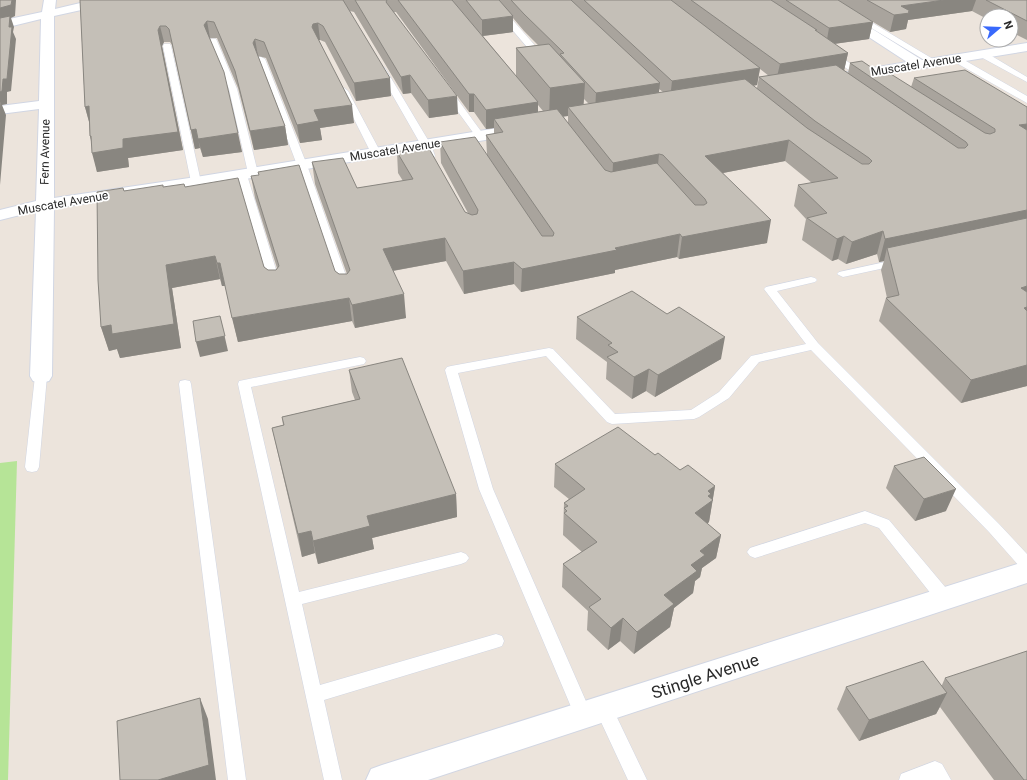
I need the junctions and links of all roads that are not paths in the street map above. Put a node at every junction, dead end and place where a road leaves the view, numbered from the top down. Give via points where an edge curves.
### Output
1 (110, 0) edge
2 (491, 0) edge
3 (818, 0) edge
4 (830, 0) edge
5 (49, 7) edge
6 (0, 25) edge
7 (213, 41) edge
8 (167, 46) edge
9 (1027, 47) edge
10 (824, 49) edge
11 (982, 54) junction
12 (261, 59) edge
13 (376, 59) edge
14 (956, 59) junction
15 (927, 63) junction
16 (547, 65) edge
17 (866, 76) junction
18 (833, 79) edge
19 (1027, 80) edge
20 (341, 84) edge
21 (443, 85) edge
22 (1027, 100) edge
23 (46, 104) junction
24 (0, 110) edge
25 (533, 128) edge
26 (475, 141) junction
27 (426, 145) junction
28 (376, 153) junction
29 (434, 163) edge
30 (302, 165) junction
31 (248, 174) junction
32 (196, 182) junction
33 (45, 204) junction
34 (0, 216) edge
35 (912, 259) edge
36 (843, 274) dead end
37 (811, 280) dead end
38 (276, 289) edge
39 (346, 293) edge
40 (814, 346) junction
41 (360, 361) dead end
42 (40, 376) joint
43 (186, 384) dead end
44 (32, 467) dead end
45 (755, 552) dead end
46 (461, 558) dead end
47 (1027, 564) edge
48 (1027, 572) edge
49 (945, 599) junction
50 (292, 600) junction
51 (496, 641) dead end
52 (313, 695) junction
53 (593, 712) junction
54 (237, 780) edge
55 (333, 780) edge
56 (382, 780) edge
57 (638, 780) edge
58 (908, 780) edge
59 (942, 780) edge

1 - 5 street
2 - 16 lane
3 - 15 street
4 - 15 lane
5 - 6 street
5 - 23 street, Fern Avenue
7 - 31 lane via 233,89
8 - 32 lane
9 - 11 street, Muscatel Avenue
10 - 17 lane
11 - 14 street, Muscatel Avenue
11 - 19 lane
12 - 30 lane
13 - 27 lane
14 - 15 street, Muscatel Avenue
14 - 22 lane
15 - 17 street, Muscatel Avenue
17 - 18 street, Muscatel Avenue
20 - 28 lane
21 - 26 lane
23 - 24 street
23 - 33 street, Fern Avenue
25 - 26 street, Muscatel Avenue
26 - 27 street, Muscatel Avenue
27 - 28 street, Muscatel Avenue
27 - 29 lane
28 - 30 street, Muscatel Avenue
30 - 31 street, Muscatel Avenue
30 - 39 lane
31 - 32 street, Muscatel Avenue
31 - 38 lane
32 - 33 street, Muscatel Avenue
33 - 34 street, Muscatel Avenue
33 - 42 street, Fern Avenue
35 - 36 lane
37 - 40 lane via 770,289
40 - 47 lane
40 - 53 lane via 755,358 724,395 694,414 612,419 549,352 451,370 486,489
41 - 50 lane via 244,384
42 - 44 lane
43 - 54 lane
45 - 49 lane via 865,517 884,524
46 - 50 lane
48 - 49 street, Stingle Avenue
49 - 53 street, Stingle Avenue
50 - 52 lane
51 - 52 lane
52 - 55 lane
53 - 56 street, Stingle Avenue
53 - 57 lane
58 - 59 lane via 935,770

